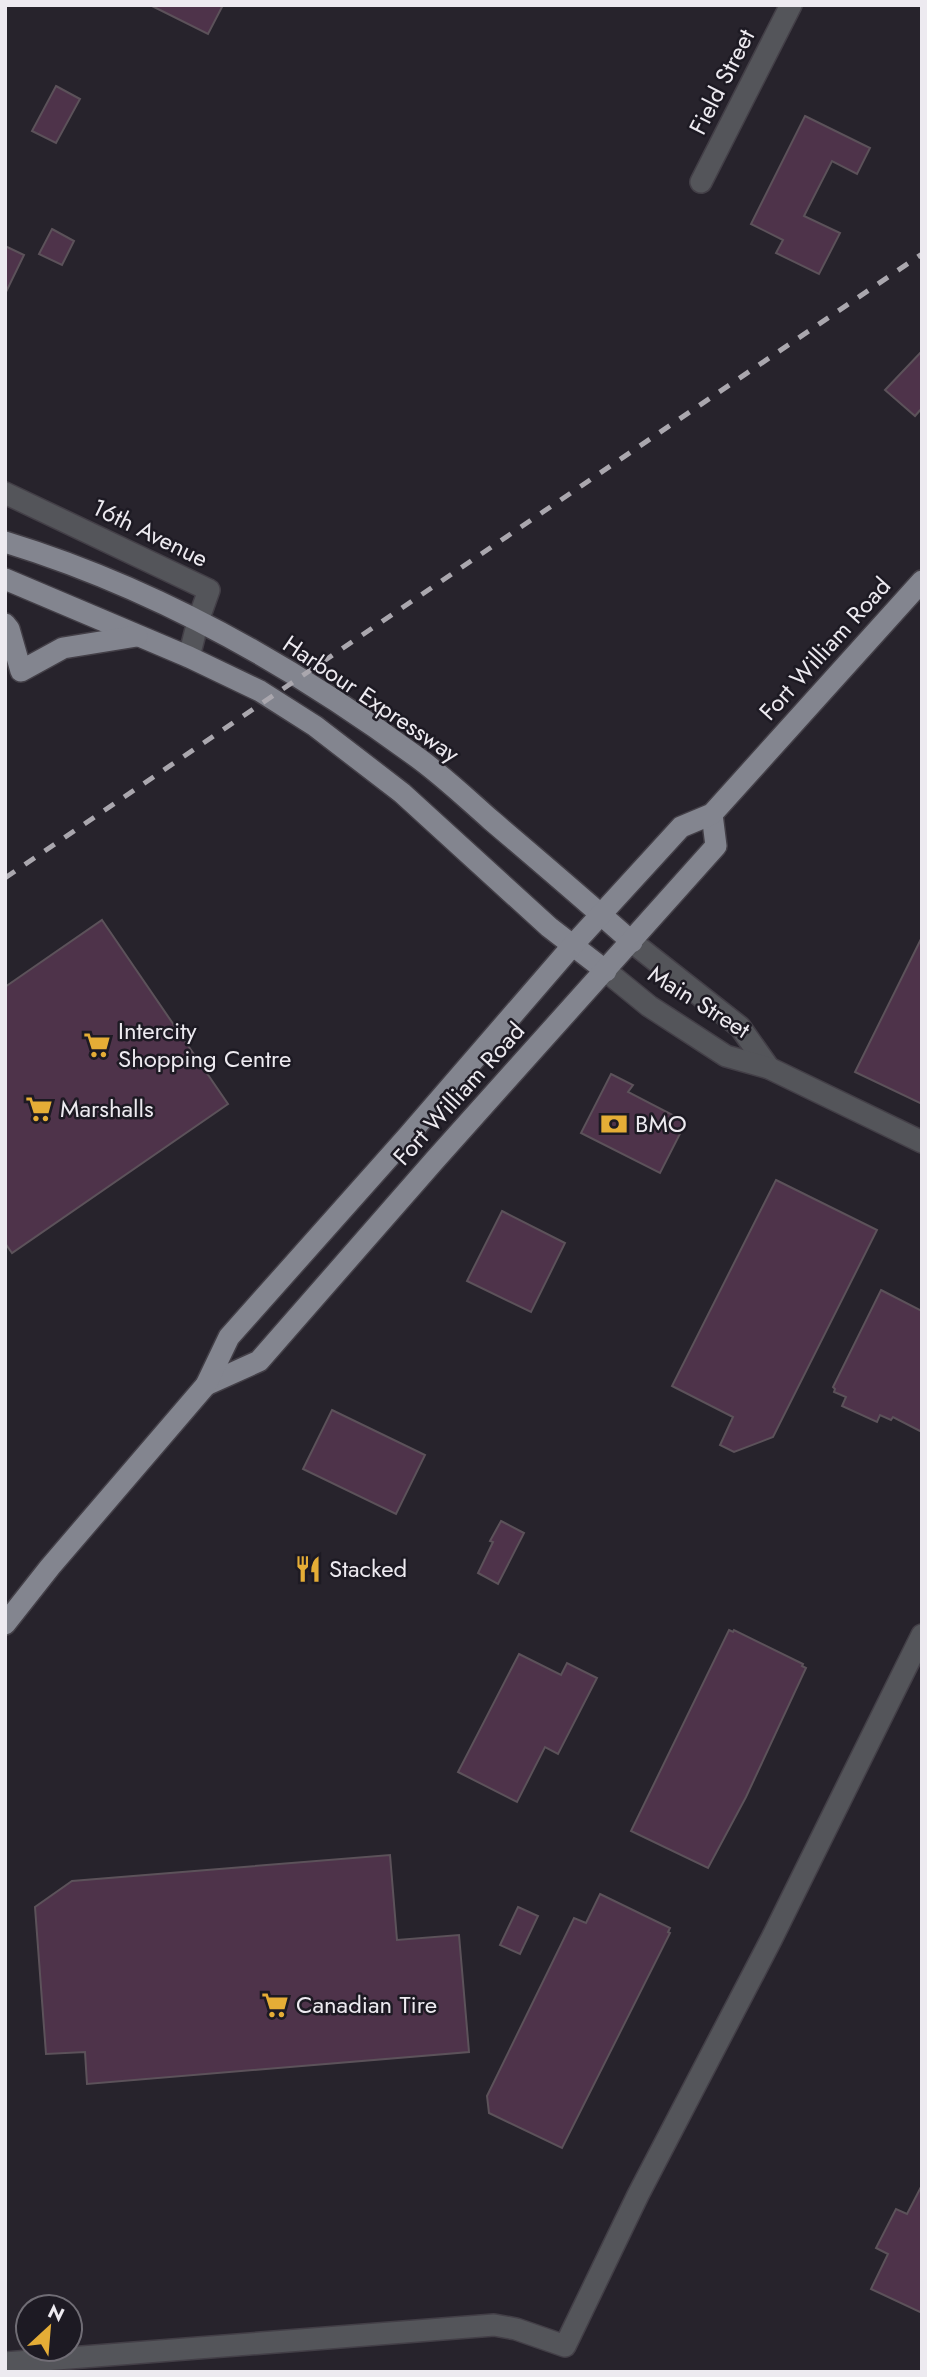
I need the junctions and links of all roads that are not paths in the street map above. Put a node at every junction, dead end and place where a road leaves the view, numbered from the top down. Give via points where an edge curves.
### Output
1 (791, 5) edge
2 (701, 182) dead end
3 (5, 493) edge
4 (5, 542) edge
5 (5, 579) edge
6 (922, 581) edge
7 (198, 621) junction
8 (5, 624) edge
9 (139, 636) junction
10 (189, 657) junction
11 (712, 814) junction
12 (602, 915) junction
13 (632, 942) junction
14 (573, 945) junction
15 (606, 971) junction
16 (769, 1068) junction
17 (922, 1142) edge
18 (206, 1385) junction
19 (5, 1624) edge
20 (922, 1635) edge
21 (5, 2363) edge

1 - 2 street, Field Street
3 - 7 street, 16th Avenue via 209,590
4 - 7 main road, Harbour Expressway via 81,568
5 - 9 main road
6 - 11 main road, Fort William Road
7 - 10 street, 16th Avenue
7 - 12 main road, Harbour Expressway via 301,678 416,756
8 - 9 main road via 21,671 63,648
9 - 10 main road
10 - 14 main road via 260,691 315,726 402,793
11 - 12 main road, Fort William Road via 681,827
11 - 13 main road, Fort William Road via 716,846
12 - 13 main road, Harbour Expressway
12 - 14 main road, Fort William Road
13 - 15 main road, Fort William Road
13 - 16 street, Main Street via 740,1027
14 - 15 main road
14 - 18 main road, Fort William Road via 229,1337
15 - 16 street, Main Street via 649,1006 726,1056
15 - 18 main road, Fort William Road via 258,1361
16 - 17 street, Main Street
18 - 19 main road, Fort William Road
20 - 21 street via 565,2347 494,2325

